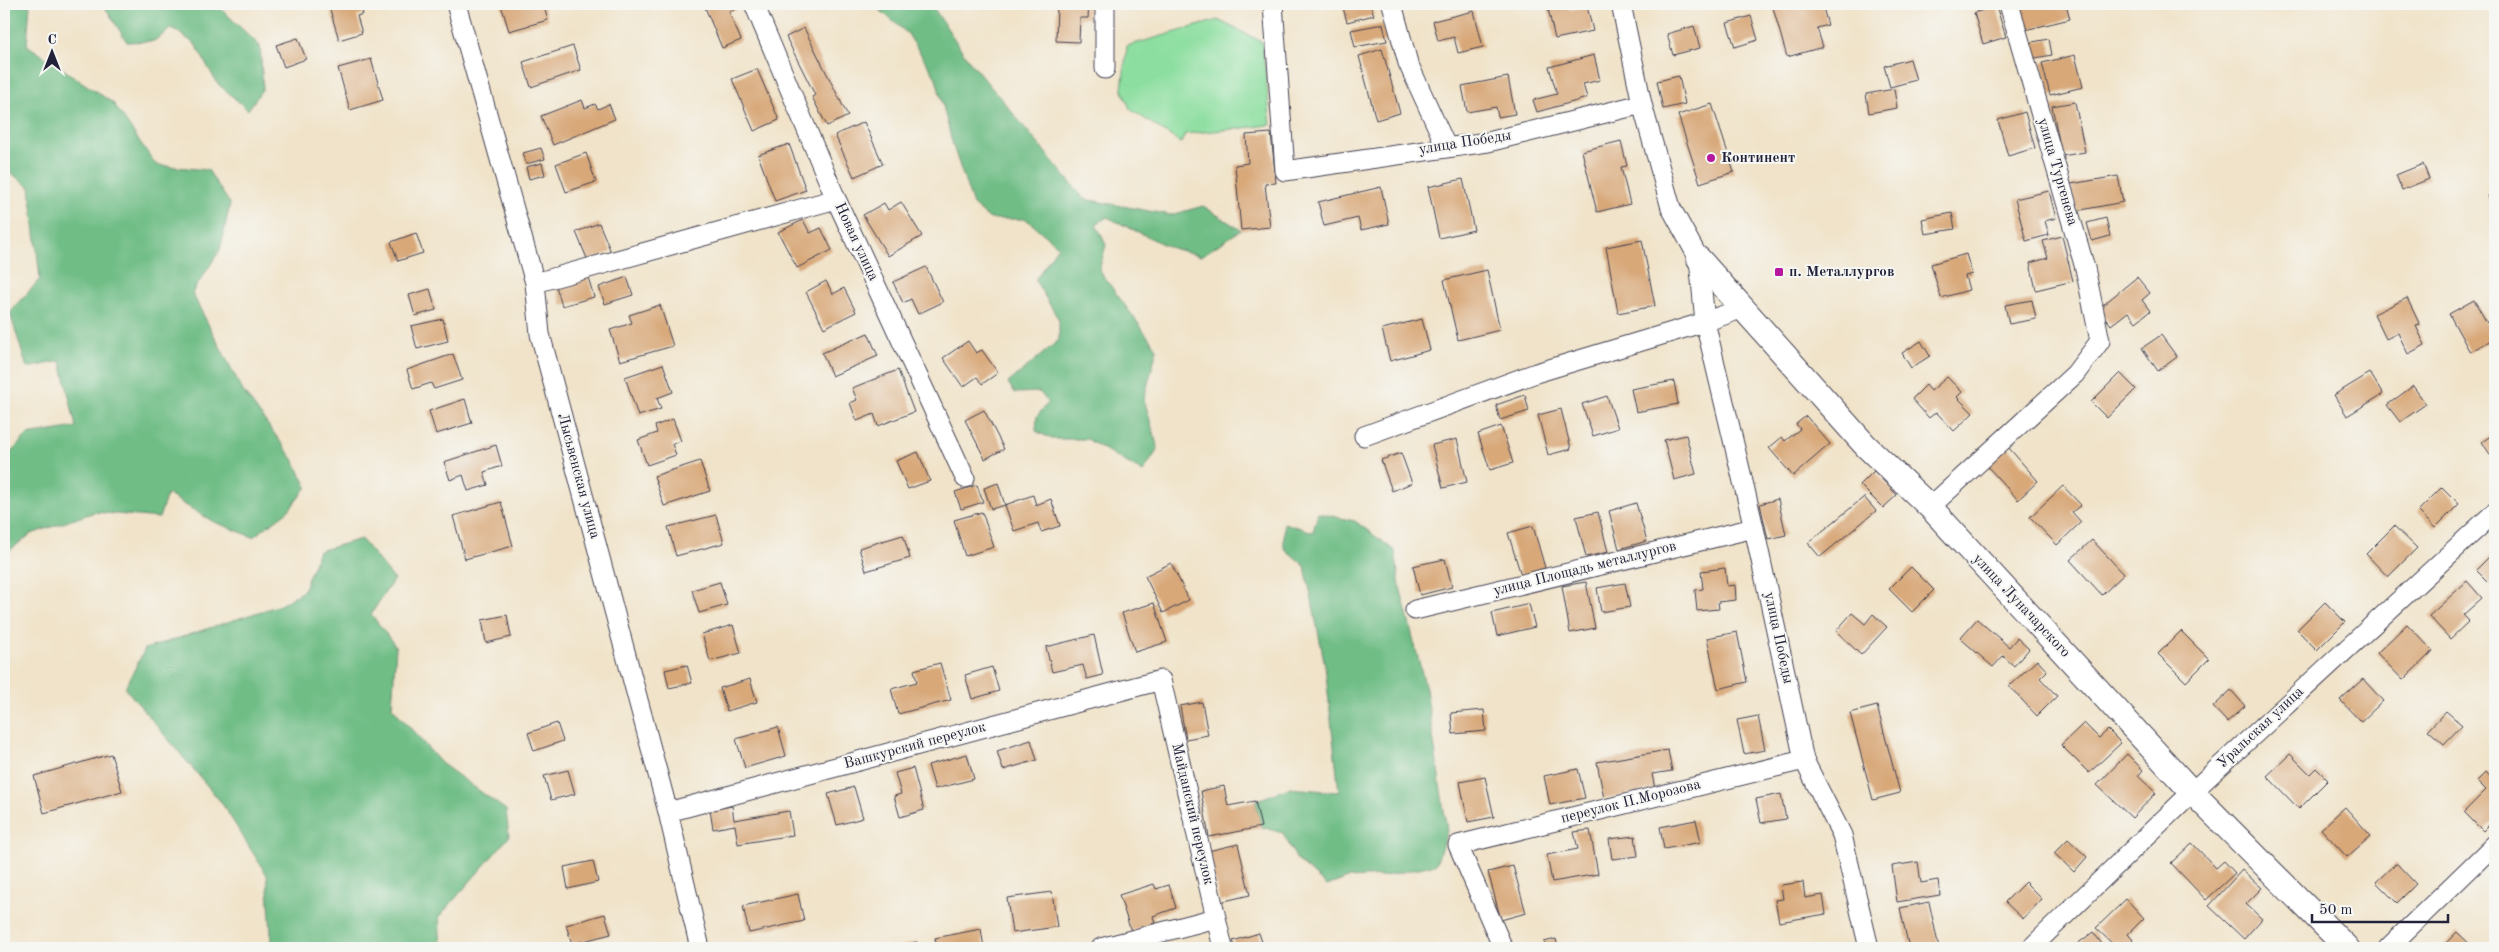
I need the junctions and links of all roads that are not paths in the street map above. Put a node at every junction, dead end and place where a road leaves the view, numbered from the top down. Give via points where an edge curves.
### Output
1 (456, 4) edge
2 (754, 4) edge
3 (1105, 4) edge
4 (1273, 4) edge
5 (1392, 4) edge
6 (1621, 4) edge
7 (2009, 4) edge
8 (1105, 69) dead end
9 (1642, 104) junction
10 (1446, 146) junction
11 (836, 199) junction
12 (1699, 259) junction
13 (535, 283) junction
14 (1743, 308) junction
15 (1706, 322) junction
16 (1364, 436) dead end
17 (965, 478) dead end
18 (1930, 507) junction
19 (2495, 512) edge
20 (1754, 528) junction
21 (1416, 610) dead end
22 (1161, 680) joint
23 (1804, 760) junction
24 (2192, 792) junction
25 (668, 812) junction
26 (2495, 844) edge
27 (1216, 918) junction
28 (700, 948) edge
29 (1101, 948) edge
30 (1223, 948) edge
31 (1503, 948) edge
32 (1868, 948) edge
33 (2031, 948) edge
34 (2347, 948) edge
35 (2388, 948) edge

1 - 13 street, Лысьвенская улица
2 - 11 street, Новая улица
3 - 8 street
4 - 10 street, улица Победы via 1285,171
5 - 10 street via 1408,62
6 - 9 street, улица Победы
7 - 18 street, улица Тургенева via 2084,268 2100,341 2075,374
9 - 10 street, улица Победы via 1488,142
9 - 12 street, улица Победы via 1671,208
11 - 13 street
11 - 17 street, Новая улица
12 - 14 street, улица Луначарского
12 - 15 street, улица Победы
13 - 25 street, Лысьвенская улица via 540,334
14 - 15 street
14 - 18 street, улица Луначарского via 1866,446
15 - 16 street via 1536,373
15 - 20 street, улица Победы
18 - 24 street, улица Луначарского
19 - 24 street, Уральская улица
20 - 21 street, улица Площадь металлургов
20 - 23 street, улица Победы
22 - 25 street, Вашкурский переулок
22 - 27 street, Майданский переулок
23 - 31 street, переулок П.Морозова via 1458,845
23 - 32 street, улица Победы via 1842,835
24 - 33 street, Уральская улица
24 - 34 street, улица Луначарского
25 - 28 street, Лысьвенская улица
26 - 35 street
27 - 29 street
27 - 30 street, Майданский переулок

